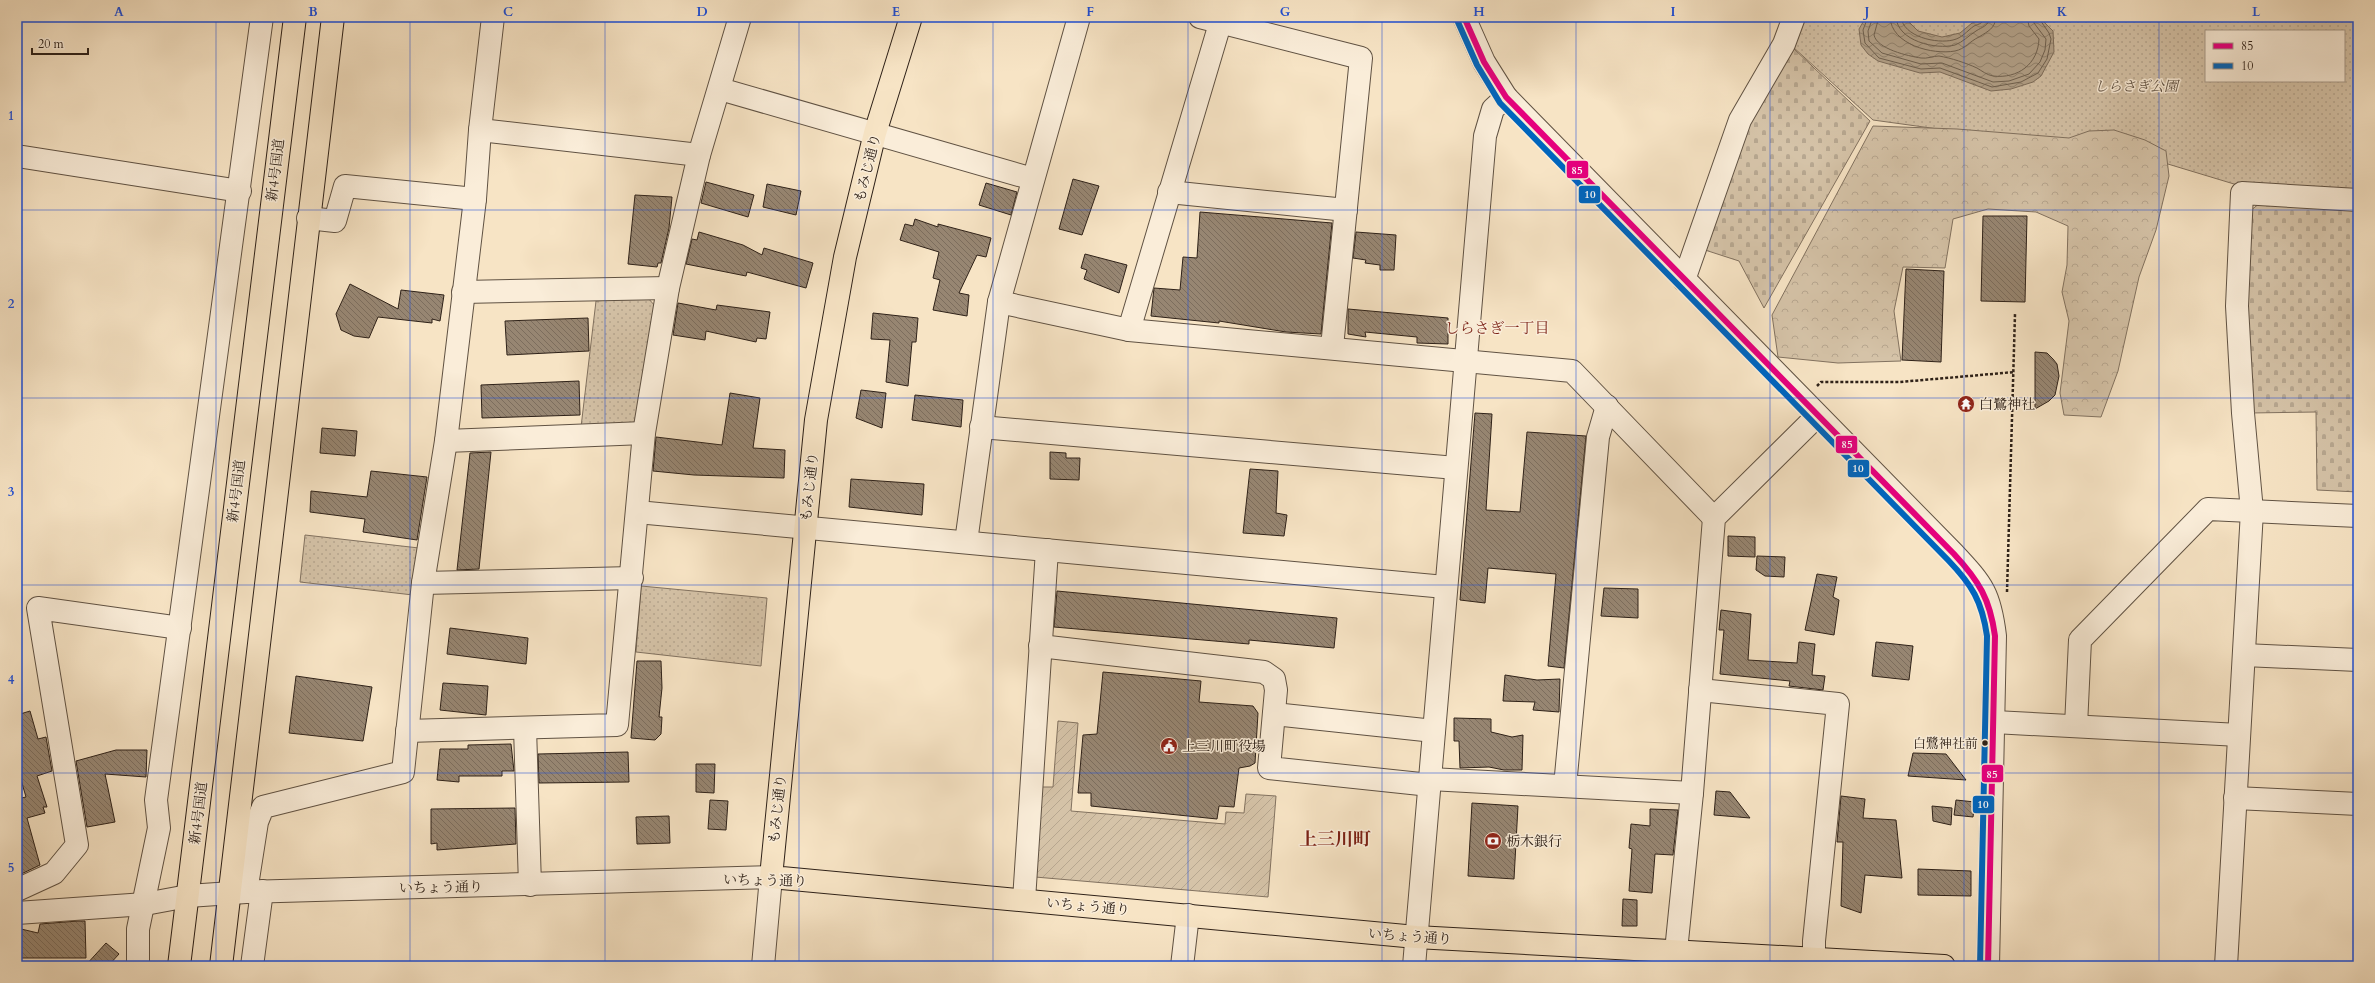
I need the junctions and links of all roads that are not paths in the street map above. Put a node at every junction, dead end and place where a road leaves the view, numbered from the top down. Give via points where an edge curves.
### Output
1 (262, 17) edge
2 (295, 17) edge
3 (332, 17) edge
4 (493, 17) edge
5 (740, 17) edge
6 (911, 17) edge
7 (1080, 17) edge
8 (1464, 17) edge
9 (1794, 17) edge
10 (1214, 19) edge
11 (720, 88) junction
12 (1506, 97) junction
13 (480, 130) junction
14 (876, 133) junction
15 (699, 155) junction
16 (17, 156) edge
17 (1033, 179) junction
18 (240, 191) junction
19 (1169, 192) junction
20 (475, 199) junction
21 (2358, 200) edge
22 (1346, 210) junction
23 (308, 218) junction
24 (1684, 280) junction
25 (668, 288) junction
26 (463, 292) junction
27 (998, 302) junction
28 (1129, 330) junction
29 (1332, 348) junction
30 (1467, 361) junction
31 (1606, 406) junction
32 (1817, 416) junction
33 (981, 427) junction
34 (644, 433) junction
35 (446, 441) junction
36 (1456, 468) junction
37 (2252, 511) junction
38 (637, 512) junction
39 (2358, 516) edge
40 (1714, 518) junction
41 (805, 527) junction
42 (966, 542) junction
43 (1047, 550) junction
44 (632, 578) junction
45 (423, 583) junction
46 (1445, 587) junction
47 (180, 628) junction
48 (1040, 646) junction
49 (2244, 654) junction
50 (2358, 660) edge
51 (1700, 690) junction
52 (1274, 714) junction
53 (1994, 722) junction
54 (2076, 726) junction
55 (526, 728) junction
56 (407, 731) junction
57 (1434, 731) junction
58 (2239, 735) junction
59 (1430, 782) junction
60 (1565, 786) junction
61 (1692, 793) junction
62 (2236, 798) junction
63 (2358, 804) edge
64 (771, 877) junction
65 (530, 885) junction
66 (17, 890) edge
67 (246, 892) junction
68 (188, 896) junction
69 (1024, 900) junction
70 (145, 904) junction
71 (17, 913) edge
72 (1188, 915) junction
73 (1416, 937) junction
74 (1676, 951) junction
75 (1814, 958) junction
76 (138, 966) edge
77 (179, 966) edge
78 (221, 966) edge
79 (252, 966) edge
80 (763, 966) edge
81 (1182, 966) edge
82 (1414, 966) edge
83 (1944, 966) edge
84 (1988, 966) edge
85 (2226, 966) edge

1 - 18 street
2 - 68 main road, 新4号国道
3 - 23 main road
4 - 13 street
5 - 11 street
6 - 14 main road, もみじ通り
7 - 17 street
8 - 12 street via 1484,62
9 - 24 street via 1784,44 1740,120
10 - 19 street
10 - 22 street via 1361,58
11 - 14 street
11 - 15 street
12 - 24 street
12 - 30 street via 1493,110 1485,136
13 - 15 street
13 - 20 street
14 - 17 street
14 - 41 main road, もみじ通り via 845,256 831,325 816,420
15 - 25 street
16 - 18 street
17 - 27 street
18 - 47 street
19 - 22 street
19 - 28 street
20 - 23 street via 345,186 335,221
20 - 26 street
21 - 37 street via 2242,193 2237,306
22 - 29 street
23 - 67 main road
24 - 32 street
25 - 26 street
25 - 34 street
26 - 35 street
27 - 28 street
27 - 33 street
28 - 29 street
29 - 30 street
30 - 31 street via 1572,371
30 - 36 street
31 - 40 street
31 - 60 street via 1598,437
32 - 40 street
32 - 53 street via 1954,554 1985,592 1991,608 1995,636
33 - 36 street
33 - 42 street
34 - 35 street
34 - 38 street
35 - 45 street
36 - 46 street
37 - 39 street
37 - 49 street
37 - 54 street via 2208,509 2080,640
38 - 41 street
38 - 44 street
40 - 51 street
41 - 42 street
41 - 64 main road, もみじ通り
42 - 43 street
43 - 46 street
43 - 48 street
44 - 45 street
44 - 55 street via 617,725
45 - 56 street
46 - 57 street
47 - 66 street via 38,608 77,845 54,873
47 - 70 street via 156,800 159,828
48 - 52 street via 1264,672 1274,679
48 - 69 street
49 - 50 street
49 - 58 street
51 - 61 street
51 - 75 street via 1838,704
52 - 57 street
52 - 59 street via 1269,768
53 - 54 street
53 - 84 street
54 - 58 street
55 - 56 street
55 - 65 street
56 - 67 street via 403,772 263,807 257,822
57 - 59 street
58 - 62 street
59 - 60 street
59 - 73 street
60 - 61 street
61 - 74 street
62 - 63 street
62 - 85 street
64 - 65 street, いちょう通り
64 - 69 main road, いちょう通り
64 - 80 street, もみじ通り
65 - 67 street, いちょう通り
67 - 68 street, いちょう通り
67 - 78 main road
67 - 79 street
68 - 70 street, いちょう通り
68 - 77 main road, 新4号国道
69 - 72 main road, いちょう通り
70 - 71 street, いちょう通り
70 - 76 street via 138,930
72 - 73 main road, いちょう通り
72 - 81 street
73 - 74 main road, いちょう通り
73 - 82 street
74 - 75 main road, いちょう通り
75 - 83 main road, いちょう通り

